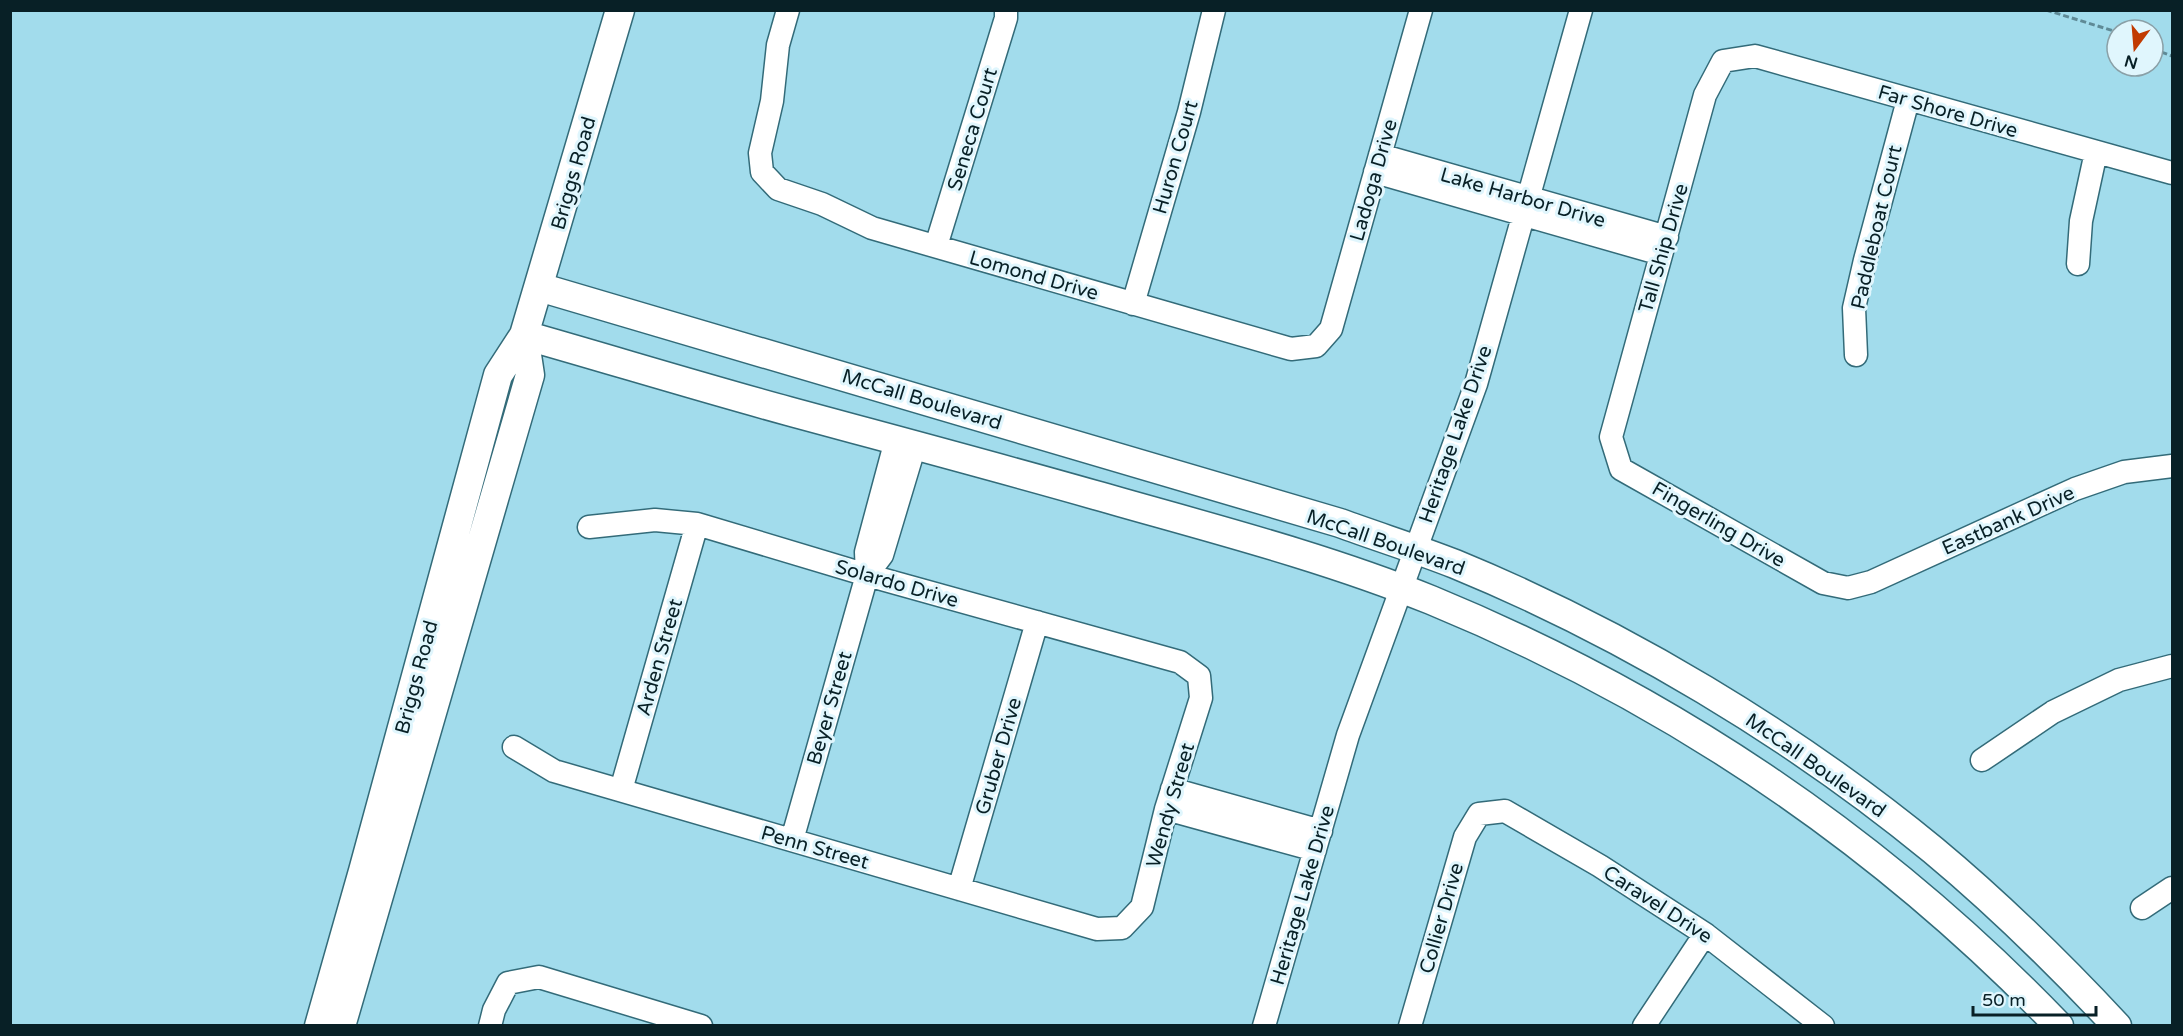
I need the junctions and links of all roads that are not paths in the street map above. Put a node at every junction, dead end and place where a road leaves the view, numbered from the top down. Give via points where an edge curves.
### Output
1 (620, 10) edge
2 (788, 10) edge
3 (1006, 10) edge
4 (1214, 10) edge
5 (1421, 10) edge
6 (1581, 10) edge
7 (1723, 61) joint
8 (1908, 100) junction
9 (2096, 153) junction
10 (1377, 164) junction
11 (2172, 173) edge
12 (1527, 207) junction
13 (936, 246) junction
14 (1664, 246) junction
15 (2078, 264) dead end
16 (539, 287) junction
17 (1133, 304) junction
18 (524, 335) junction
19 (1317, 346) joint
20 (1856, 355) dead end
21 (1611, 437) joint
22 (905, 442) junction
23 (2172, 466) edge
24 (697, 524) junction
25 (589, 527) dead end
26 (1414, 550) junction
27 (867, 575) junction
28 (1848, 588) joint
29 (1400, 589) junction
30 (1037, 622) junction
31 (2172, 666) edge
32 (1198, 676) joint
33 (514, 747) dead end
34 (1982, 760) dead end
35 (621, 790) junction
36 (1169, 799) junction
37 (1479, 814) joint
38 (792, 840) junction
39 (1318, 841) junction
40 (2172, 888) edge
41 (959, 889) junction
42 (2142, 908) dead end
43 (1122, 928) joint
44 (1706, 934) junction
45 (319, 1026) edge
46 (341, 1026) edge
47 (490, 1026) edge
48 (701, 1026) edge
49 (1264, 1026) edge
50 (1410, 1026) edge
51 (1644, 1026) edge
52 (1823, 1026) edge
53 (2059, 1026) edge
54 (2116, 1026) edge

1 - 16 main road, Briggs Road
2 - 13 street, Lomond Drive via 778,45 772,101 760,153 762,172 778,189 873,228
3 - 13 street, Seneca Court
4 - 17 street, Huron Court
5 - 10 street, Ladoga Drive
6 - 12 street, Heritage Lake Drive
7 - 8 street, Far Shore Drive via 1755,56
7 - 14 street, Tall Ship Drive via 1705,94
8 - 9 street, Far Shore Drive
8 - 20 street, Paddleboat Court via 1854,308
9 - 11 street, Far Shore Drive
9 - 15 street via 2081,221
10 - 12 street, Lake Harbor Drive
10 - 19 street, Ladoga Drive via 1331,329
12 - 14 street, Lake Harbor Drive
12 - 26 street, Heritage Lake Drive via 1476,384
13 - 17 street, Lomond Drive
14 - 21 street, Tall Ship Drive
16 - 18 main road, Briggs Road
16 - 26 main road, McCall Boulevard via 1340,523
17 - 19 street, Lomond Drive via 1291,349
18 - 22 main road, McCall Boulevard
18 - 45 main road, Briggs Road via 498,375
18 - 46 main road, Briggs Road via 530,375
21 - 28 street, Fingerling Drive via 1621,469 1823,583
22 - 27 street, Beyer Street via 866,552
22 - 29 main road, McCall Boulevard via 1310,557
23 - 28 street, Eastbank Drive via 2124,472 2075,489 1871,582
24 - 25 street, Solardo Drive via 655,520
24 - 27 street, Solardo Drive
24 - 35 street, Arden Street
26 - 29 street, Heritage Lake Drive
26 - 54 main road, McCall Boulevard via 1455,564 1595,630 1690,682 1803,753 1934,851 2059,965
27 - 30 street, Solardo Drive
27 - 38 street, Beyer Street
29 - 39 street, Heritage Lake Drive via 1348,735
29 - 53 main road, McCall Boulevard via 1585,671 1721,748 1897,875 1965,934
30 - 32 street, Solardo Drive via 1180,662
30 - 41 street, Gruber Drive
31 - 34 street via 2119,680 2062,708
32 - 36 street, Wendy Street via 1201,698
33 - 35 street, Penn Street via 554,771
35 - 38 street, Penn Street
36 - 39 street
36 - 43 street, Wendy Street via 1142,907
37 - 44 street, Caravel Drive via 1505,812 1600,866
37 - 50 street, Collier Drive via 1465,837
38 - 41 street, Penn Street
39 - 49 street, Heritage Lake Drive
40 - 42 street
41 - 43 street, Penn Street via 1097,930
44 - 51 street
44 - 52 street, Caravel Drive
47 - 48 street via 508,983 539,977

